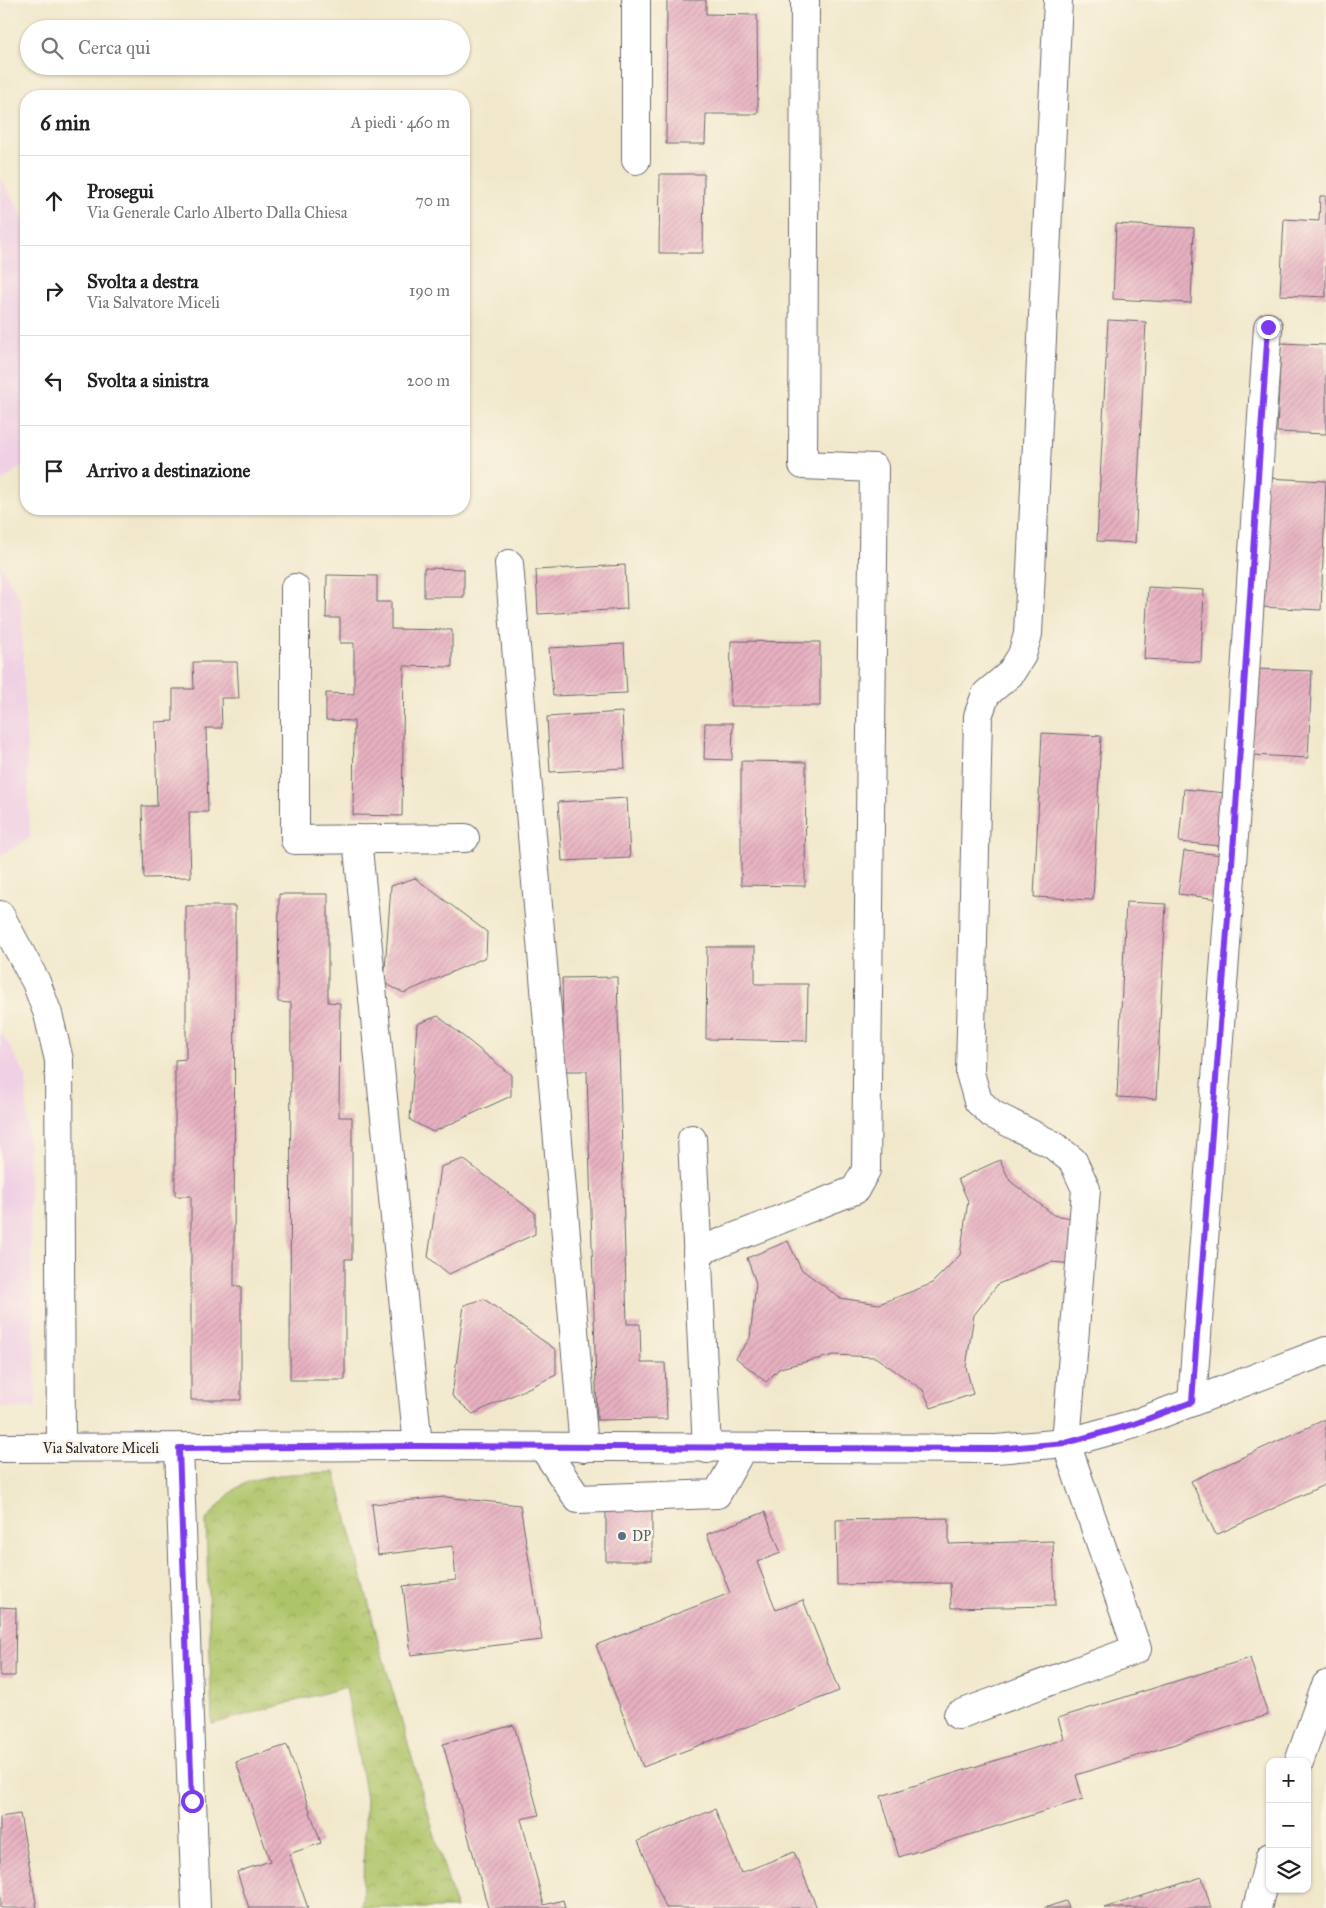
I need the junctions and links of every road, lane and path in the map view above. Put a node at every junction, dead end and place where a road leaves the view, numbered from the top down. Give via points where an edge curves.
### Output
1 (636, 0) edge
2 (805, 0) edge
3 (1058, 0) edge
4 (636, 160) dead end
5 (1268, 327) dead end
6 (509, 564) dead end
7 (295, 588) dead end
8 (465, 838) dead end
9 (357, 839) junction
10 (0, 915) edge
11 (692, 1139) dead end
12 (697, 1252) junction
13 (1326, 1351) edge
14 (1192, 1402) junction
15 (1066, 1443) junction
16 (418, 1446) junction
17 (543, 1447) junction
18 (0, 1448) edge
19 (61, 1448) junction
20 (179, 1448) junction
21 (584, 1448) junction
22 (706, 1449) junction
23 (742, 1449) junction
24 (1326, 1685) edge
25 (958, 1715) dead end
26 (1300, 1758) edge
27 (1266, 1873) edge
28 (196, 1908) edge
29 (1257, 1908) edge

1 - 4 street
2 - 12 street via 804,465 874,468 866,1170 855,1190
3 - 15 street via 1028,634 1022,655 1010,674 986,694 978,716 970,1073 978,1101 992,1114 1053,1145 1072,1161 1086,1189
5 - 14 street
6 - 21 street
7 - 9 street via 295,840
8 - 9 street
9 - 16 street
10 - 19 street via 36,982 59,1060
11 - 12 street
12 - 22 street
13 - 14 street, Via Salvatore Miceli
14 - 15 street, Via Salvatore Miceli via 1134,1424
15 - 23 street, Via Salvatore Miceli via 996,1449
15 - 25 street via 1137,1649
16 - 17 street, Via Salvatore Miceli
16 - 20 street, Via Salvatore Miceli
17 - 21 street, Via Salvatore Miceli
17 - 23 street via 578,1500 717,1494
18 - 19 street, Via Salvatore Miceli
19 - 20 street, Via Salvatore Miceli
20 - 28 street
21 - 22 street, Via Salvatore Miceli
22 - 23 street, Via Salvatore Miceli
24 - 26 street
27 - 29 street

